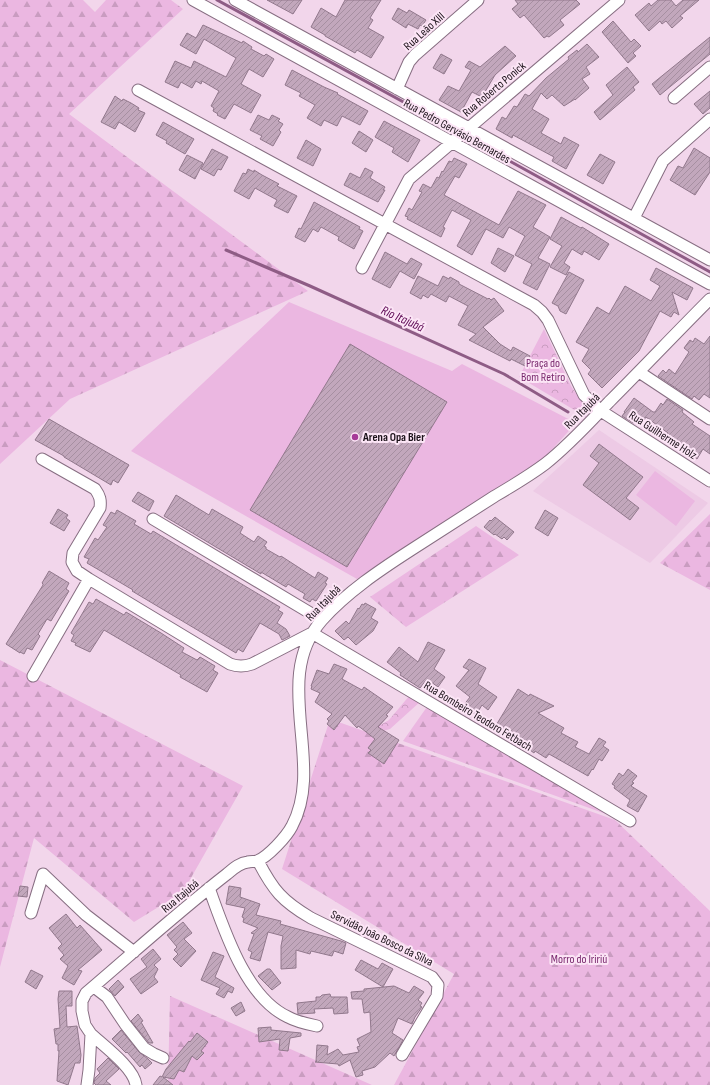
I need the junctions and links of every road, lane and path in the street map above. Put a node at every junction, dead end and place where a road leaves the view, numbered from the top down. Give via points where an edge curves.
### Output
1 (193, 0) edge
2 (235, 0) edge
3 (619, 0) edge
4 (476, 1) edge
5 (710, 67) edge
6 (397, 89) junction
7 (138, 90) dead end
8 (674, 98) dead end
9 (710, 119) edge
10 (468, 128) junction
11 (451, 143) junction
12 (634, 218) junction
13 (382, 222) junction
14 (710, 260) edge
15 (362, 268) dead end
16 (710, 284) edge
17 (710, 299) edge
18 (639, 372) junction
19 (601, 410) junction
20 (710, 419) edge
21 (42, 459) dead end
22 (710, 481) edge
23 (153, 519) dead end
24 (89, 579) junction
25 (322, 620) junction
26 (312, 633) junction
27 (33, 676) dead end
28 (630, 821) dead end
29 (258, 861) junction
30 (209, 888) junction
31 (31, 913) dead end
32 (134, 952) junction
33 (94, 987) junction
34 (317, 1026) dead end
35 (91, 1034) junction
36 (402, 1055) dead end
37 (163, 1058) dead end
38 (87, 1085) edge
39 (136, 1085) edge

1 - 11 street, Rua Pedro Gervásio Bernardes
2 - 6 street, Rua Pedro Gervásio Bernardes
3 - 10 street, Rua Roberto Ponick
4 - 6 street, Rua Leão XIII via 414,55 408,62
5 - 8 street
6 - 10 street, Rua Pedro Gervásio Bernardes
7 - 13 street, Rua Guilherme Holz
9 - 12 street via 663,161
10 - 11 street, Rua Roberto Ponick
10 - 12 street, Rua Pedro Gervásio Bernardes
11 - 13 street, Rua Roberto Ponick via 409,179
11 - 16 street, Rua Pedro Gervásio Bernardes
12 - 14 street, Rua Pedro Gervásio Bernardes
13 - 15 street, Rua Roberto Ponick
13 - 19 street, Rua Guilherme Holz via 534,305 548,320 584,395
17 - 18 street, Rua Itajubá
18 - 19 street, Rua Itajubá
18 - 20 street
19 - 22 street, Rua Guilherme Holz
19 - 25 street, Rua Itajubá via 548,461 387,566 355,589
21 - 24 street via 95,489 99,495 100,508 73,553 72,562 76,571
23 - 25 street
24 - 26 street via 237,667 252,664
24 - 27 street
25 - 26 street, Rua Itajubá
26 - 28 street, Rua Bombeiro Teodoro Fetbach
26 - 29 street, Rua Itajubá via 304,653 298,696 304,747 303,793 300,808 285,837
29 - 30 street, Rua Itajubá via 238,866
29 - 36 street, Servidão João Bosco da Silva via 270,885 294,908 432,976 438,985 437,996
30 - 32 street, Rua Itajubá
30 - 34 street via 229,941 250,982 286,1017
31 - 32 street via 43,874 86,915
32 - 33 street, Rua Itajubá
33 - 35 street, Rua Itajubá via 86,993 82,1001 85,1025
33 - 37 street via 107,997 124,1024 144,1048
35 - 38 street, Rua Itajubá
35 - 39 street via 130,1071

